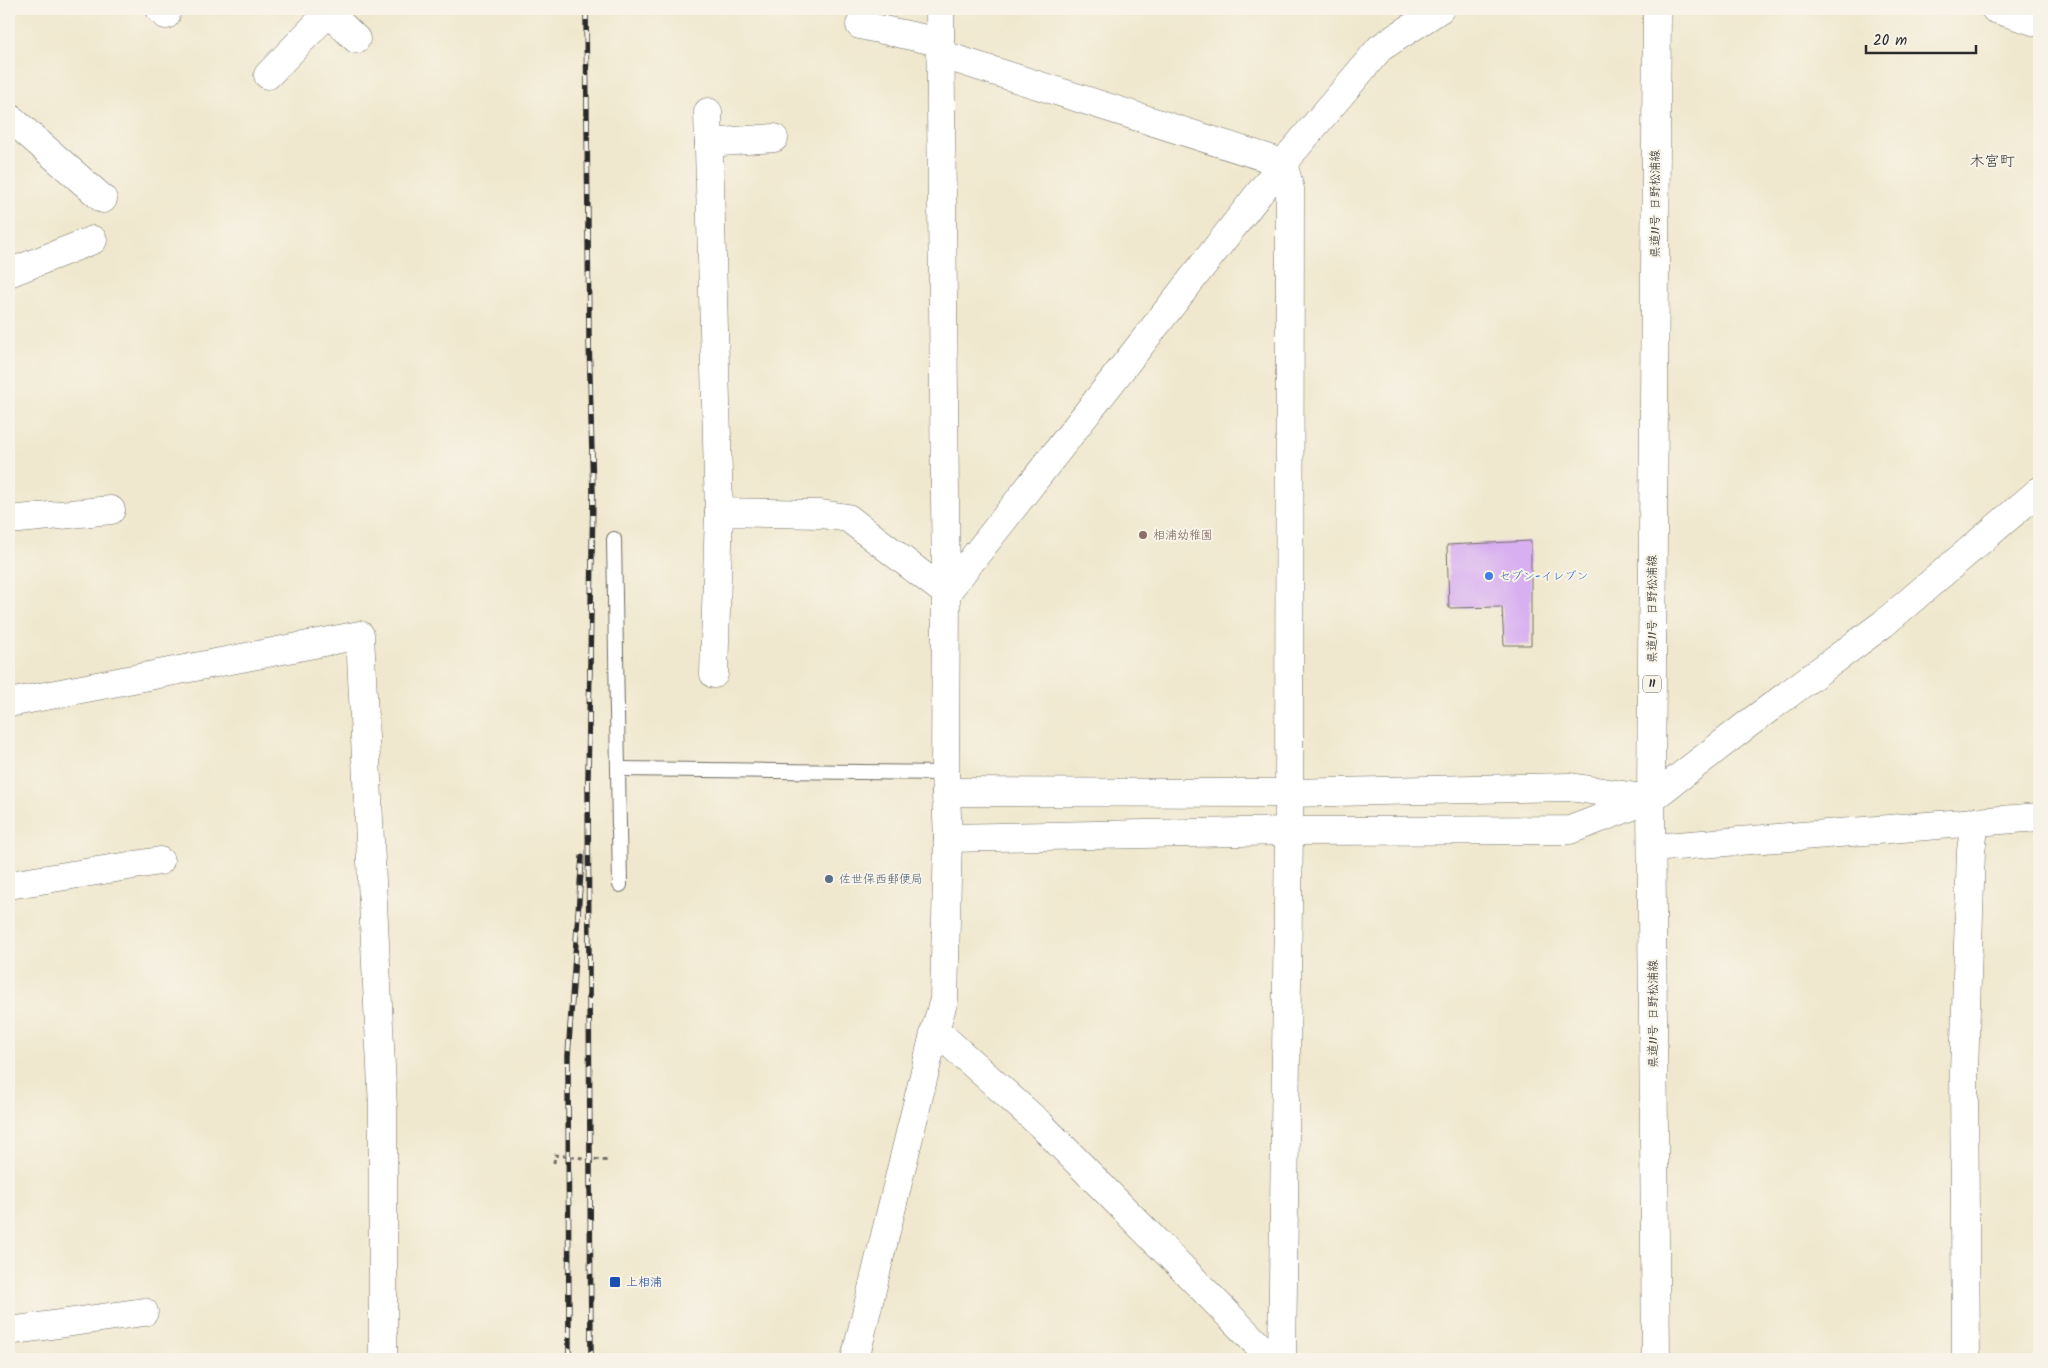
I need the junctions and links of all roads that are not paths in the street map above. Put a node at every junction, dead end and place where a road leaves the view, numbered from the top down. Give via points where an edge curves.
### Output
1 (940, 9) edge
2 (1440, 9) edge
3 (1657, 9) edge
4 (1995, 9) edge
5 (327, 10) edge
6 (2039, 23) edge
7 (860, 25) dead end
8 (356, 39) dead end
9 (940, 48) junction
10 (268, 75) dead end
11 (708, 112) dead end
12 (9, 117) edge
13 (774, 138) dead end
14 (708, 143) junction
15 (1283, 164) junction
16 (104, 199) dead end
17 (92, 240) dead end
18 (9, 273) edge
19 (2039, 492) edge
20 (111, 510) dead end
21 (719, 512) junction
22 (9, 520) edge
23 (614, 539) dead end
24 (946, 593) junction
25 (714, 674) dead end
26 (9, 703) edge
27 (618, 769) junction
28 (945, 783) junction
29 (1288, 793) junction
30 (1651, 799) junction
31 (2039, 817) edge
32 (1975, 821) junction
33 (1288, 831) junction
34 (948, 838) junction
35 (1652, 848) junction
36 (160, 861) dead end
37 (9, 885) edge
38 (620, 885) dead end
39 (935, 1030) junction
40 (144, 1312) dead end
41 (9, 1331) edge
42 (383, 1359) edge
43 (855, 1359) edge
44 (1272, 1359) edge
45 (1282, 1359) edge
46 (1656, 1359) edge
47 (1966, 1359) edge

1 - 9 street
2 - 15 street via 1380,48
3 - 30 street, 県道11号 日野松浦線 / 11
4 - 6 street
5 - 8 street
5 - 10 street
7 - 9 street
9 - 15 street
9 - 24 street
11 - 14 street
12 - 16 street
13 - 14 street
14 - 21 street
15 - 24 street
15 - 29 street via 1290,189
17 - 18 street
19 - 30 street via 1883,624
20 - 22 street
21 - 24 street via 821,514 848,518
21 - 25 street
23 - 27 lane
24 - 28 street
26 - 42 street via 360,635 383,1108
27 - 28 lane
27 - 38 lane
28 - 29 street
28 - 34 street
29 - 30 street via 1570,787
29 - 33 street
30 - 33 street via 1570,830
30 - 35 street, 県道11号 日野松浦線 / 11
31 - 32 street
32 - 35 street
32 - 47 street via 1971,851 1964,1072
33 - 34 street
33 - 45 street
34 - 39 street via 944,1000
35 - 46 street, 県道11号 日野松浦線 / 11
36 - 37 street
39 - 43 street
39 - 44 street via 1041,1125
40 - 41 street

